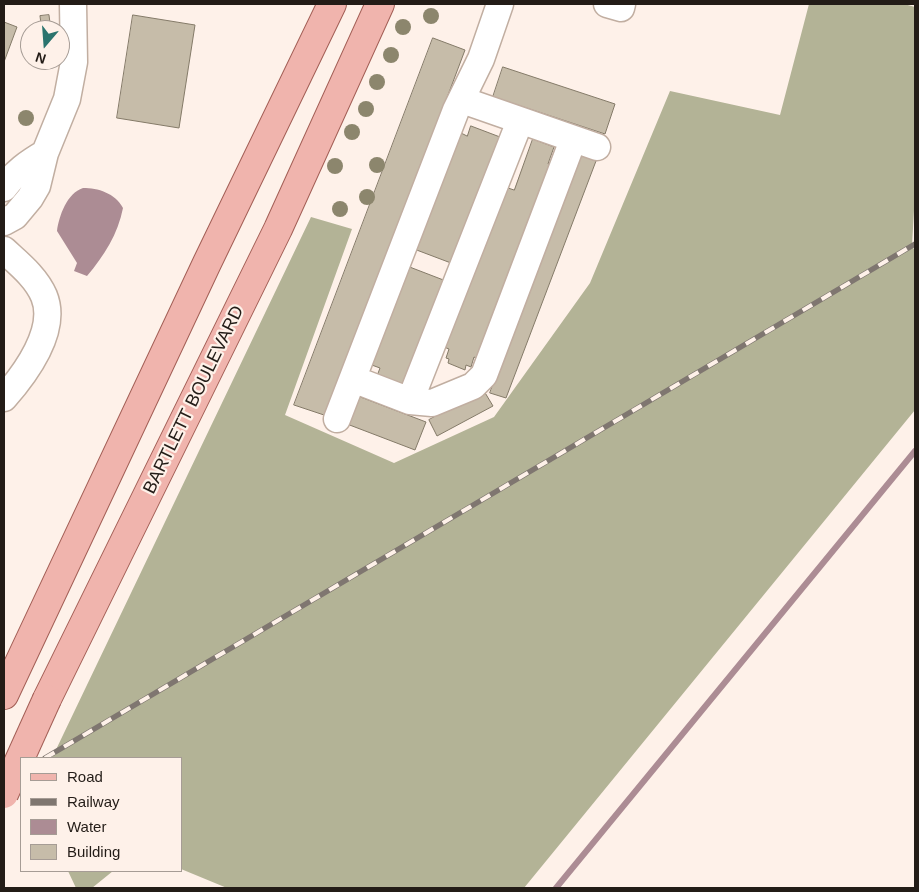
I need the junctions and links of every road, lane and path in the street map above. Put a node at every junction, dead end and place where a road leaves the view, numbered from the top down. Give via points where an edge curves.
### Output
1 (73, 4) edge
2 (332, 4) edge
3 (380, 4) edge
4 (500, 4) edge
5 (462, 100) junction
6 (520, 122) junction
7 (45, 153) junction
8 (4, 188) edge
9 (4, 222) edge
10 (4, 250) edge
11 (353, 379) junction
12 (4, 398) edge
13 (410, 401) junction
14 (338, 419) dead end
15 (8, 687) edge
16 (21, 757) edge
17 (20, 759) edge
18 (4, 794) edge

1 - 7 street via 73,77
2 - 15 main road
3 - 16 main road, BARTLETT BOULEVARD, bridge via 278,229
4 - 5 street via 482,59
5 - 6 street
5 - 11 street
6 - 13 street
6 - 13 street via 585,143 484,375 473,386 432,403
7 - 8 street via 26,164
7 - 9 street via 41,175 30,198 15,216
10 - 12 street via 35,281 44,295 47,312 46,327 37,350
11 - 13 street
11 - 14 street
17 - 18 main road, BARTLETT BOULEVARD, bridge

